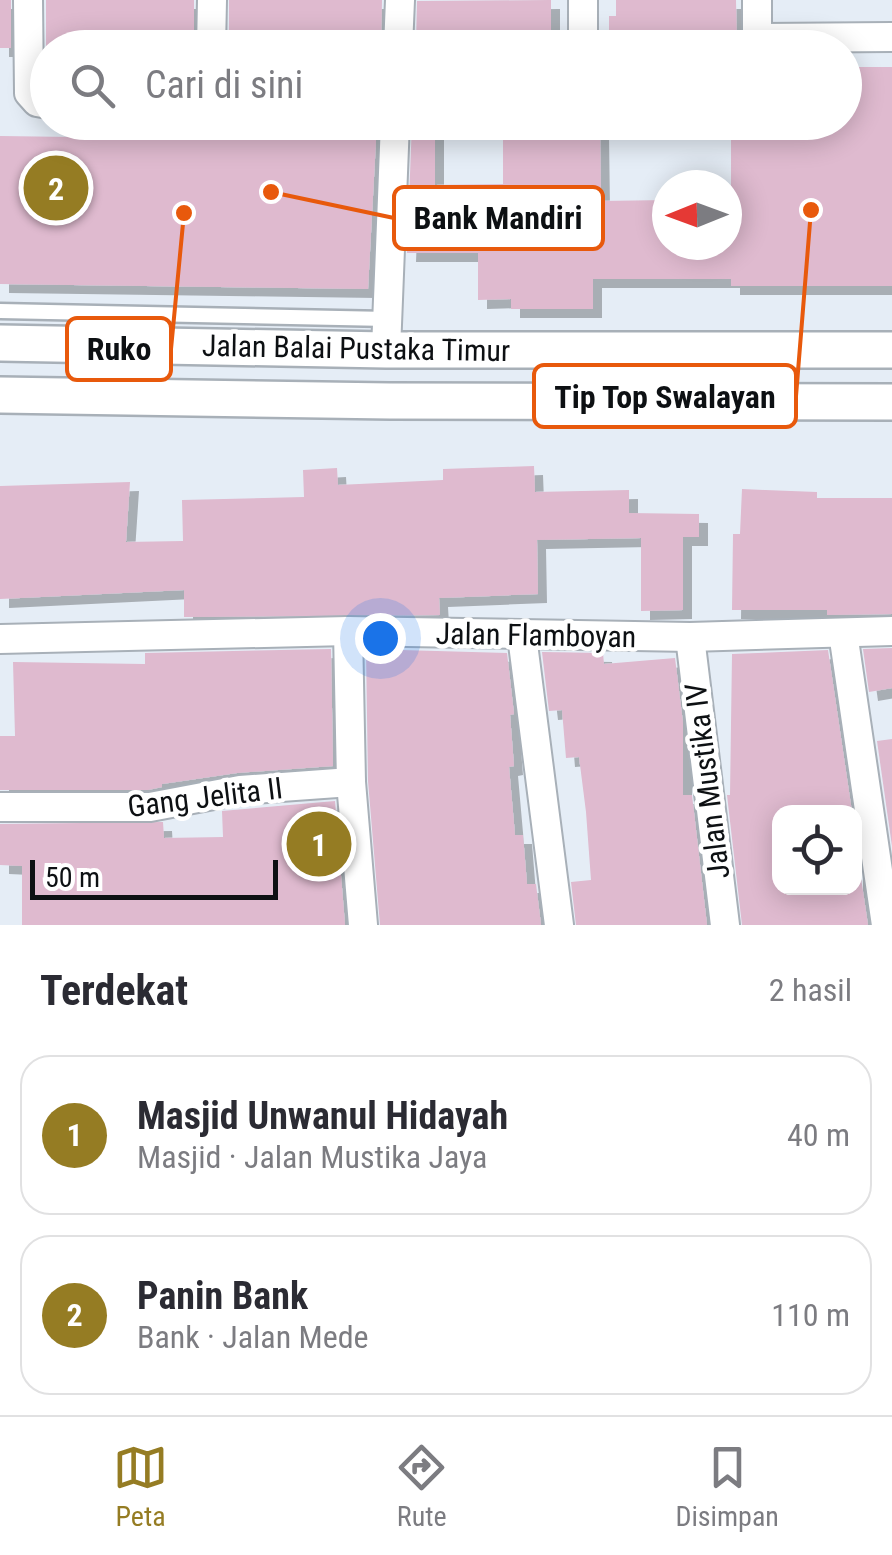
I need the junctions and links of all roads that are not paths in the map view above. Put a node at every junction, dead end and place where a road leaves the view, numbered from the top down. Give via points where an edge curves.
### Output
1 (28, 0) edge
2 (212, 0) edge
3 (400, 0) edge
4 (583, 0) edge
5 (757, 0) edge
6 (212, 30) edge
7 (399, 30) edge
8 (583, 30) edge
9 (757, 30) edge
10 (892, 37) edge
11 (862, 38) edge
12 (30, 94) edge
13 (394, 140) edge
14 (0, 311) edge
15 (387, 334) junction
16 (0, 343) edge
17 (892, 350) edge
18 (0, 395) edge
19 (892, 402) edge
20 (348, 631) junction
21 (892, 631) edge
22 (843, 633) junction
23 (522, 636) junction
24 (690, 636) junction
25 (0, 638) edge
26 (351, 782) junction
27 (0, 806) edge
28 (363, 925) edge
29 (559, 925) edge
30 (725, 925) edge
31 (886, 925) edge

1 - 12 street
2 - 6 street
3 - 7 street
4 - 8 street
5 - 9 street
10 - 11 street
13 - 15 street
14 - 15 lane
15 - 16 street, Jalan Balai Pustaka Timur
15 - 17 street, Jalan Balai Pustaka Timur
18 - 19 street, Jalan Balai Pustaka Timur
20 - 23 street, Jalan Flamboyan
20 - 25 street, Jalan Flamboyan
20 - 26 street
21 - 22 street, Jalan Flamboyan
22 - 24 street, Jalan Flamboyan
22 - 31 street
23 - 24 street, Jalan Flamboyan
23 - 29 street
24 - 30 street, Jalan Mustika IV
26 - 27 street, Gang Jelita II via 240,790 150,807
26 - 28 street

